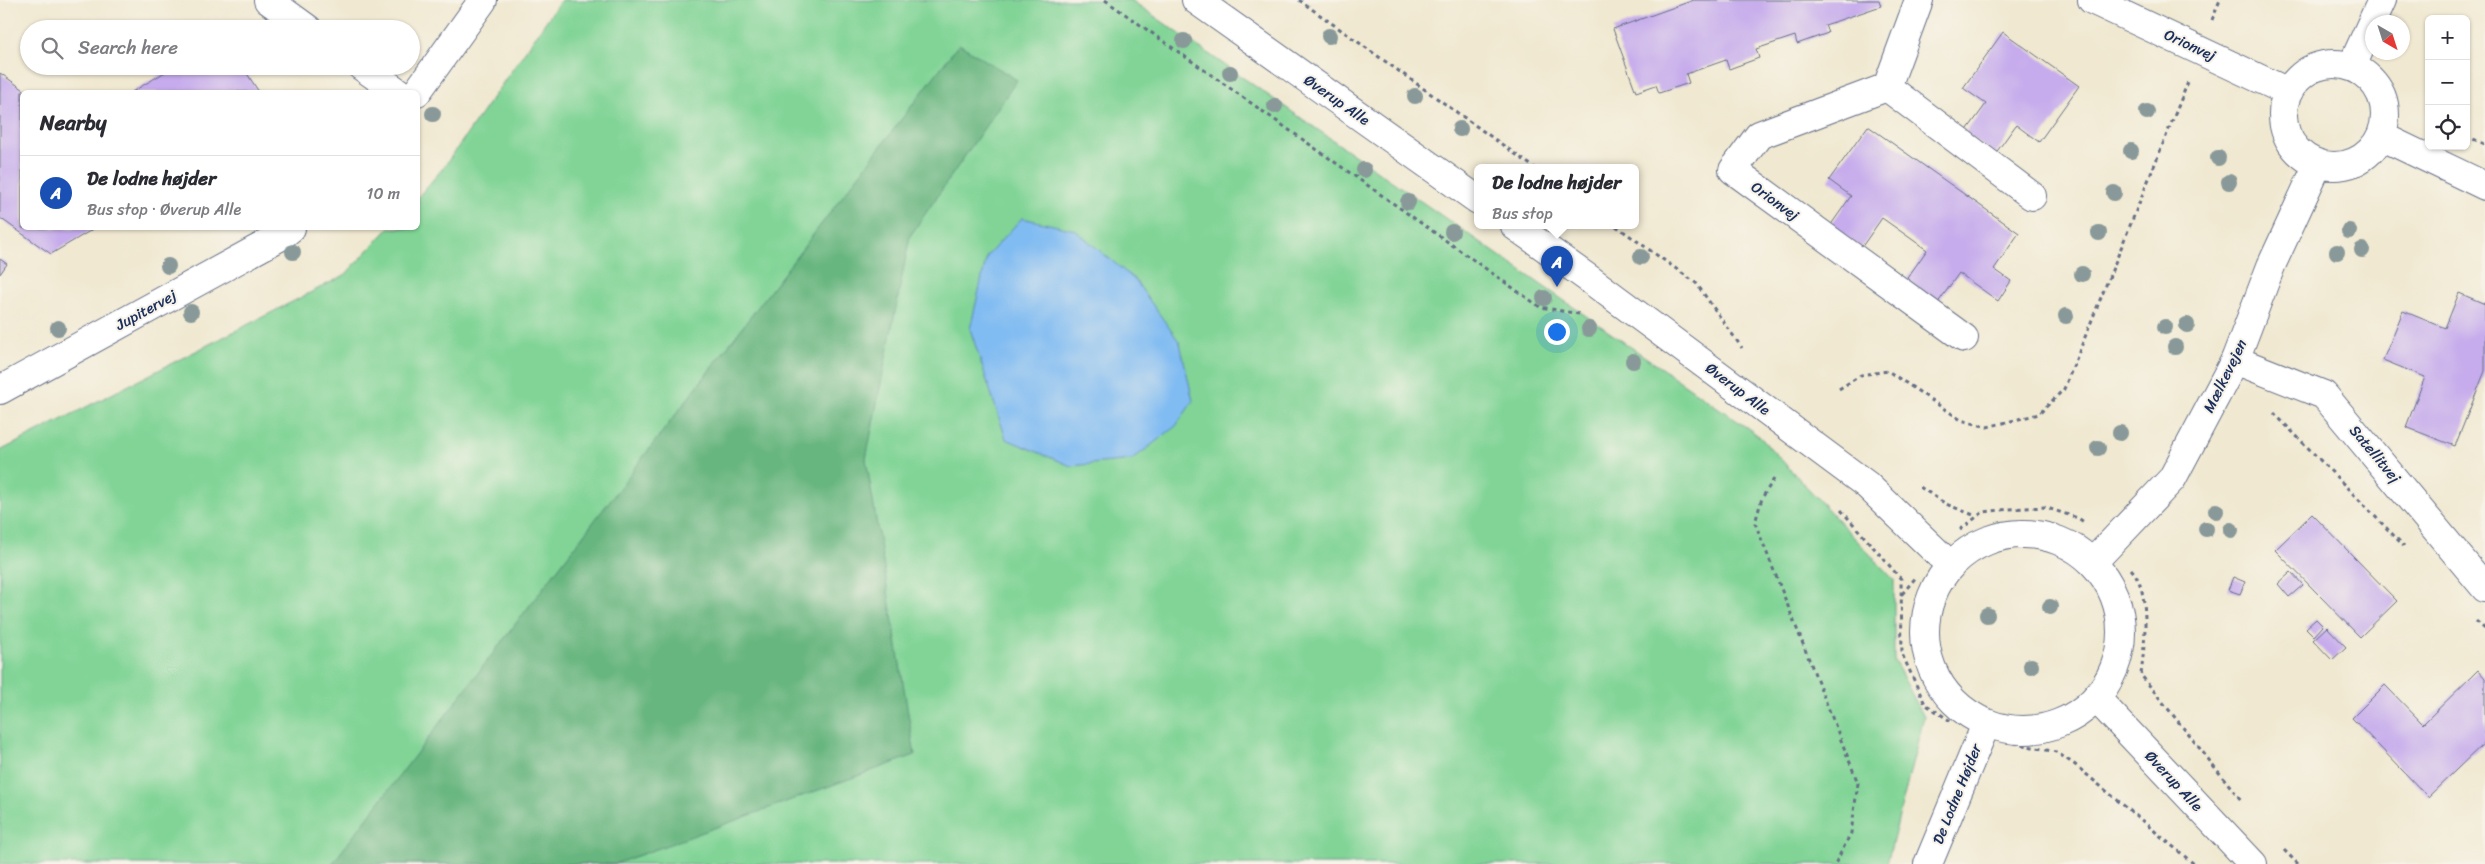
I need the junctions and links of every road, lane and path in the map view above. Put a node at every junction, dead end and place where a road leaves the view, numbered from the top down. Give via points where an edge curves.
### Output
1 (268, 0) edge
2 (483, 0) edge
3 (1105, 0) edge
4 (1196, 0) edge
5 (1299, 0) edge
6 (1919, 0) edge
7 (2092, 0) edge
8 (2220, 0) edge
9 (2382, 0) edge
10 (296, 20) edge
11 (2201, 49) junction
12 (2352, 66) junction
13 (374, 75) edge
14 (1887, 87) junction
15 (395, 90) edge
16 (418, 90) edge
17 (2288, 92) junction
18 (2382, 136) junction
19 (2470, 138) edge
20 (2485, 144) edge
21 (1529, 164) edge
22 (2318, 164) junction
23 (2485, 186) edge
24 (2032, 196) dead end
25 (1474, 197) edge
26 (1519, 229) edge
27 (1620, 229) edge
28 (288, 230) edge
29 (1585, 315) dead end
30 (1964, 338) dead end
31 (1743, 350) dead end
32 (2235, 360) junction
33 (1839, 388) dead end
34 (0, 390) edge
35 (2274, 412) dead end
36 (1774, 479) dead end
37 (1918, 486) dead end
38 (1838, 506) dead end
39 (1977, 517) junction
40 (2410, 552) dead end
41 (2101, 554) junction
42 (1943, 559) junction
43 (2485, 588) edge
44 (1902, 594) junction
45 (2471, 616) dead end
46 (2485, 630) edge
47 (2096, 698) junction
48 (1984, 728) junction
49 (2244, 803) dead end
50 (2280, 846) dead end
51 (1835, 864) edge
52 (1928, 864) edge
53 (2194, 864) edge
54 (2253, 864) edge
55 (2298, 864) edge

1 - 10 street
2 - 16 street
3 - 29 path via 1540,308
4 - 25 street, Øverup Alle
5 - 21 path
6 - 14 street
7 - 11 street, Orionvej
8 - 11 path
9 - 12 street
11 - 17 street, Orionvej
11 - 33 path via 2064,389 2039,414 1987,427 1961,420 1888,371 1861,375
12 - 17 street via 2337,63 2308,70
12 - 18 street via 2366,74 2378,87 2385,102 2386,120
13 - 15 street
14 - 24 street
14 - 30 street, Orionvej via 1760,135 1733,170
17 - 22 street via 2283,109 2284,127 2291,143 2303,156
18 - 22 street via 2362,159 2333,167
18 - 23 street
19 - 20 path
22 - 32 street, Mælkevejen via 2271,266
26 - 42 street, Øverup Alle via 1867,486
27 - 31 path via 1696,283
28 - 34 street, Jupitervej
32 - 41 street, Mælkevejen via 2172,479
32 - 43 street, Satellitvej via 2324,395
35 - 40 path
36 - 51 path via 1762,498 1756,523 1858,783 1851,834
37 - 39 path via 1946,504
38 - 44 path via 1901,579
39 - 41 path via 1983,512 2044,507 2078,518
39 - 42 path via 1968,522
41 - 42 street via 2048,536 2021,533 1987,541
41 - 47 street via 2120,622 2120,645 2112,674
41 - 49 path via 2134,572 2144,600 2142,675
42 - 44 path
42 - 48 street via 1925,622 1926,654 1938,683
44 - 48 path via 1902,654 1925,704 1959,727
45 - 46 path
47 - 48 street via 2073,717 2045,728
47 - 54 street, Øverup Alle
48 - 52 street, De Lodne Højder
48 - 53 path via 2056,752
50 - 55 path

